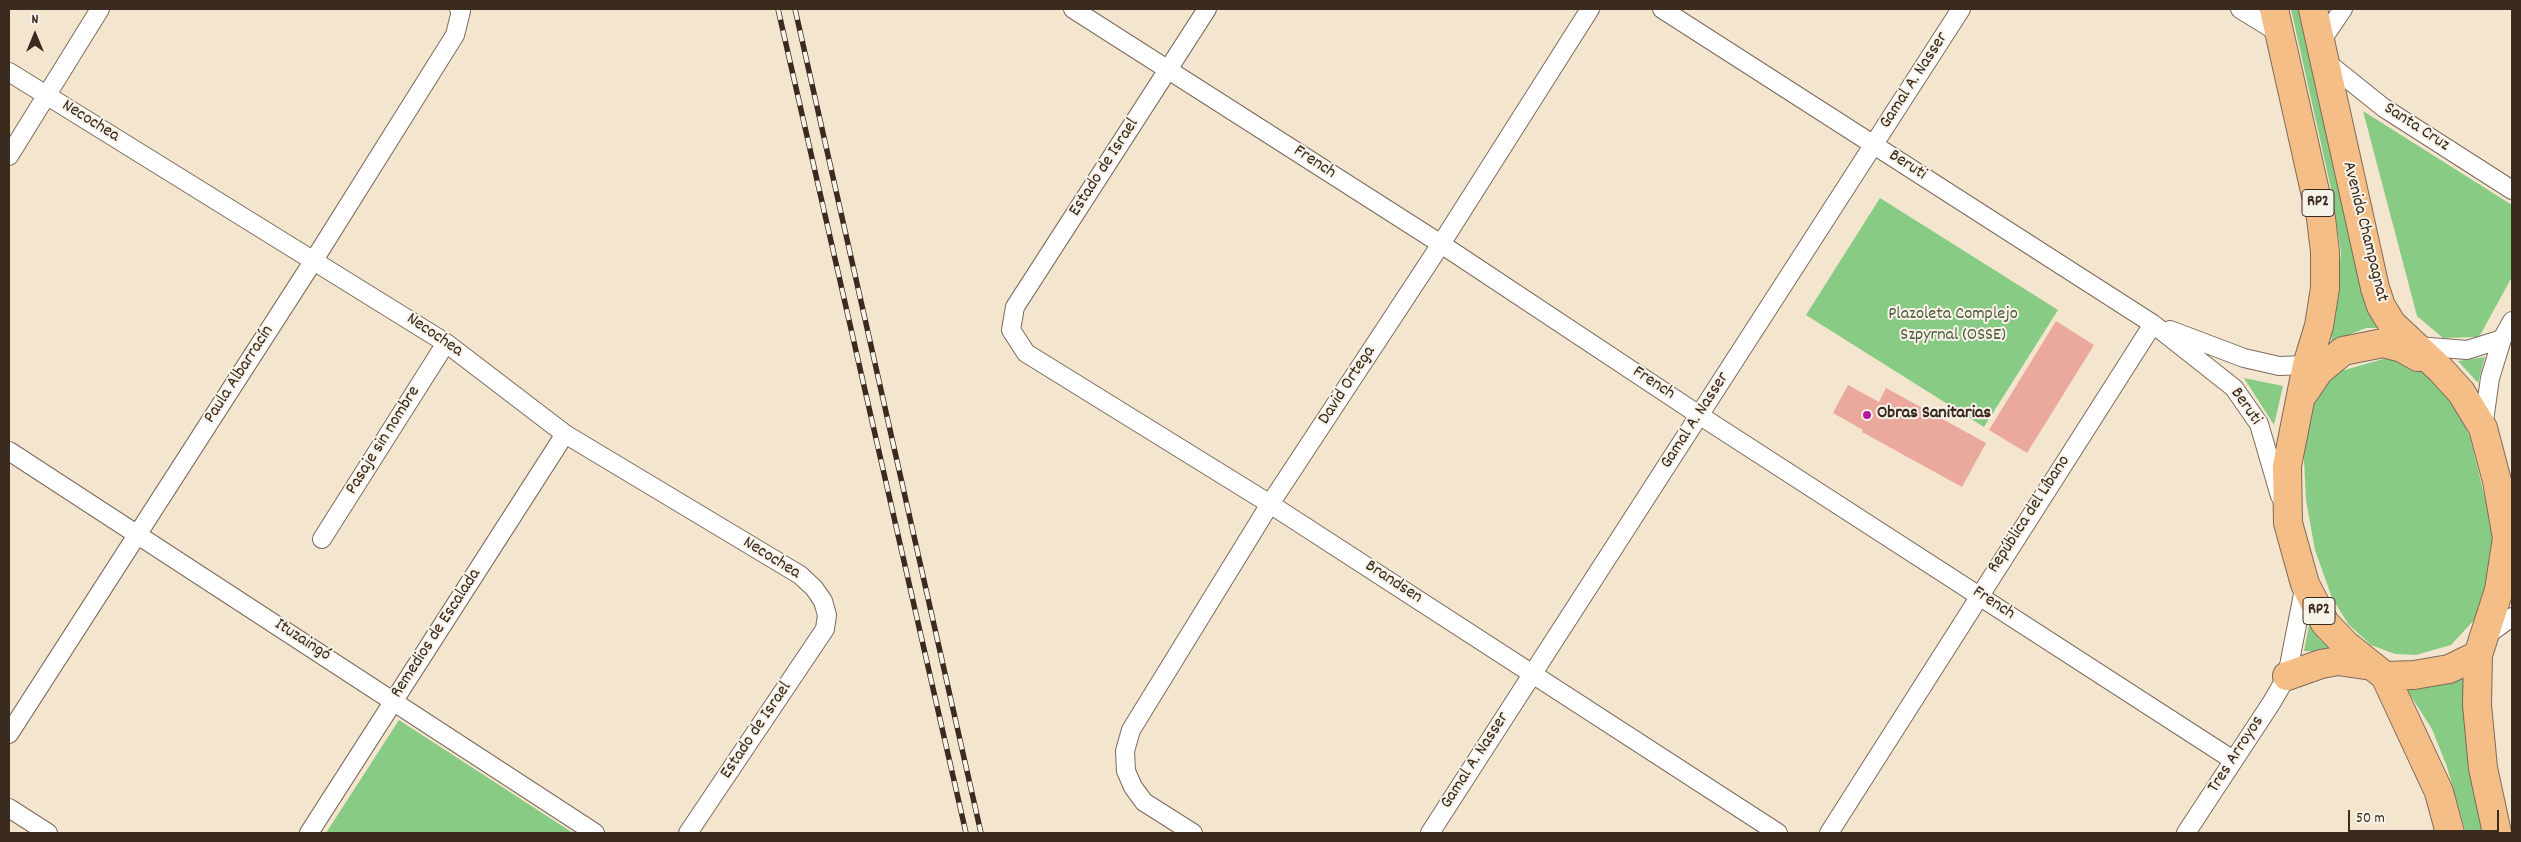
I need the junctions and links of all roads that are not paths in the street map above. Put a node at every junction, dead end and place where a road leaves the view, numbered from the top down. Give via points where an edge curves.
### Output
1 (100, 9) edge
2 (1073, 9) edge
3 (1207, 9) edge
4 (1590, 9) edge
5 (1662, 9) edge
6 (1961, 9) edge
7 (2240, 9) edge
8 (2313, 9) edge
9 (2343, 9) edge
10 (460, 10) edge
11 (2277, 21) edge
12 (2322, 52) junction
13 (1168, 70) junction
14 (9, 72) edge
15 (47, 95) junction
16 (1874, 145) junction
17 (9, 156) edge
18 (2512, 190) edge
19 (1440, 244) junction
20 (314, 260) junction
21 (2512, 321) edge
22 (2153, 324) junction
23 (1011, 330) joint
24 (2502, 338) junction
25 (446, 343) junction
26 (2383, 343) junction
27 (2414, 346) junction
28 (2343, 351) junction
29 (2306, 365) junction
30 (2441, 370) junction
31 (2300, 399) junction
32 (1699, 415) junction
33 (2483, 428) junction
34 (565, 434) junction
35 (9, 451) edge
36 (1270, 504) junction
37 (2288, 523) junction
38 (137, 534) junction
39 (322, 539) dead end
40 (2510, 540) edge
41 (2305, 584) junction
42 (1979, 595) junction
43 (2512, 617) edge
44 (825, 628) joint
45 (2481, 647) junction
46 (2379, 671) junction
47 (1533, 673) junction
48 (2286, 676) junction
49 (394, 701) junction
50 (9, 734) edge
51 (2233, 760) junction
52 (9, 808) edge
53 (48, 833) edge
54 (309, 833) edge
55 (595, 833) edge
56 (688, 833) edge
57 (1193, 833) edge
58 (1430, 833) edge
59 (1778, 833) edge
60 (1829, 833) edge
61 (2186, 833) edge
62 (2450, 833) edge
63 (2497, 833) edge

1 - 15 street
2 - 13 street, French
3 - 13 street, Estado de Israel
4 - 19 street, David Ortega
5 - 16 street, Beruti
6 - 16 street, Gamal A. Nasser
7 - 11 street
8 - 12 highway, Avenida Champagnat / RP2
9 - 12 street
10 - 20 street, Paula Albarracín via 455,35
11 - 29 highway, RP2 via 2322,218 2326,252 2325,288
12 - 18 street, Santa Cruz via 2384,108
12 - 27 highway, Avenida Champagnat / RP2 via 2374,288 2392,324
13 - 19 street, French
13 - 23 street, Estado de Israel via 1015,307
14 - 15 street, Necochea
15 - 17 street
15 - 20 street, Necochea
16 - 22 street, Beruti
16 - 32 street, Gamal A. Nasser
19 - 32 street, French
19 - 36 street, David Ortega
20 - 25 street, Necochea
20 - 38 street, Paula Albarracín
21 - 24 street
22 - 29 street, Beruti via 2244,358 2279,366
22 - 37 street, Beruti via 2234,388 2259,424
22 - 42 street, República del Líbano
23 - 36 street, Brandsen via 1026,353
24 - 27 street via 2467,350
24 - 33 street via 2490,378
25 - 34 street, Necochea
25 - 39 street, Pasaje sin nombre
26 - 27 street
26 - 28 highway, RP2
26 - 30 highway, RP2 via 2402,348
27 - 30 highway, Avenida Champagnat / RP2
28 - 29 street, Beruti
28 - 31 highway, RP2 via 2319,371
29 - 31 highway, RP2
30 - 33 highway, Avenida Champagnat / RP2 via 2461,392
31 - 37 highway, RP2 via 2286,466
32 - 42 street, French
32 - 47 street, Gamal A. Nasser
33 - 40 highway, Avenida Champagnat / RP2
34 - 44 street, Necochea via 800,575 823,601 827,615
34 - 49 street, Remedios de Escalada
35 - 38 street, Ituzaingó
36 - 47 street, Brandsen
36 - 57 street, David Ortega via 1131,730 1125,751 1126,771 1144,802
37 - 41 highway, RP2
38 - 49 street, Ituzaingó
38 - 50 street, Paula Albarracín
40 - 45 highway, Avenida Champagnat / RP2
41 - 46 highway, RP2 via 2325,623
41 - 48 street, Tres Arroyos
42 - 51 street, French
42 - 60 street, República del Líbano
43 - 45 street
44 - 56 street, Estado de Israel
45 - 46 highway via 2449,669 2414,675
45 - 63 highway, Avenida Champagnat / RP2 via 2477,705 2483,768
46 - 48 highway via 2338,661
46 - 62 highway, RP2 via 2439,792
47 - 58 street, Gamal A. Nasser
47 - 59 street, Brandsen
48 - 51 street, Tres Arroyos
49 - 54 street, Remedios de Escalada
49 - 55 street, Ituzaingó
51 - 61 street, Tres Arroyos
52 - 53 street

